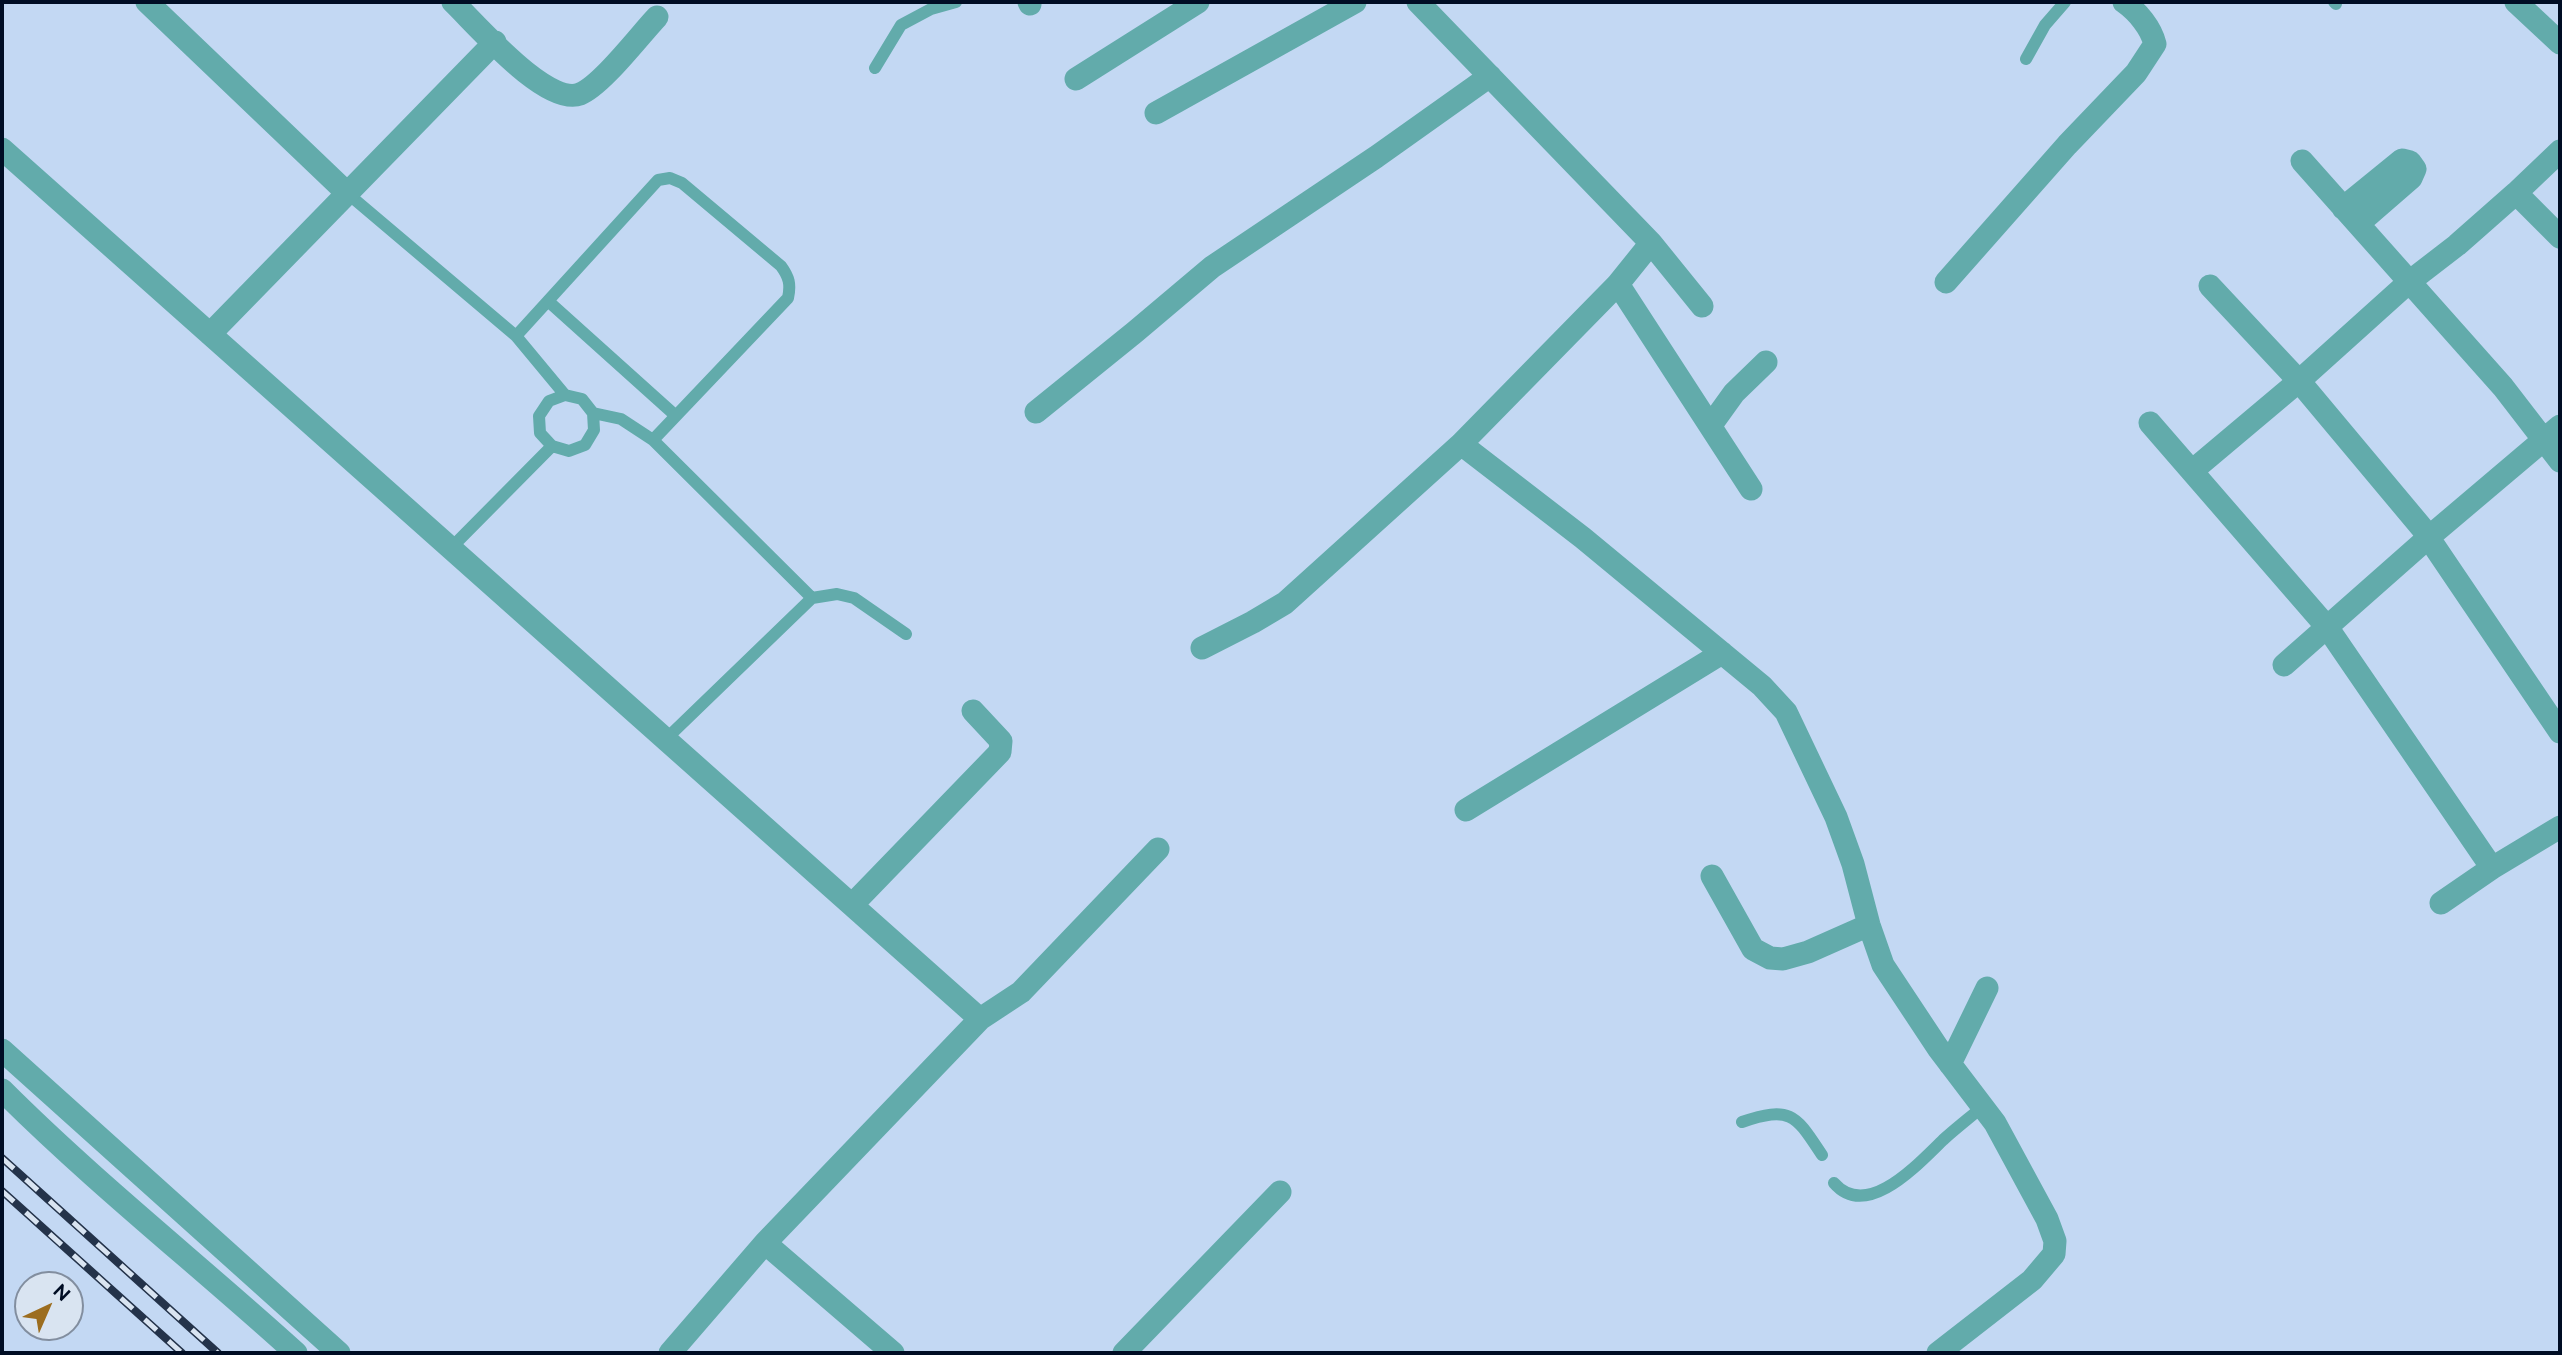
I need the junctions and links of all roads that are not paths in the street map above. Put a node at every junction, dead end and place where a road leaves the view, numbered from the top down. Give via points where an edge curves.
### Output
1 (147, 2) edge
2 (453, 2) edge
3 (956, 2) edge
4 (1198, 2) edge
5 (1355, 2) edge
6 (1418, 2) edge
7 (2065, 2) edge
8 (2124, 2) edge
9 (2516, 2) edge
10 (657, 17) dead end
11 (495, 42) junction
12 (2560, 43) edge
13 (2026, 59) dead end
14 (875, 68) dead end
15 (1490, 76) junction
16 (1076, 79) dead end
17 (1156, 113) dead end
18 (2, 149) edge
19 (2560, 151) edge
20 (2302, 161) dead end
21 (347, 193) junction
22 (2515, 193) junction
23 (2560, 237) edge
24 (1651, 243) junction
25 (1946, 282) dead end
26 (2409, 282) junction
27 (1618, 284) junction
28 (2210, 286) dead end
29 (548, 301) junction
30 (1702, 306) dead end
31 (210, 334) junction
32 (516, 336) junction
33 (1766, 362) dead end
34 (2299, 381) junction
35 (565, 395) junction
36 (1036, 412) dead end
37 (593, 413) junction
38 (676, 416) junction
39 (2150, 423) dead end
40 (1711, 425) junction
41 (2552, 432) edge
42 (653, 440) junction
43 (1461, 444) junction
44 (552, 446) junction
45 (2560, 461) edge
46 (2192, 471) junction
47 (1751, 489) dead end
48 (2429, 537) junction
49 (450, 548) junction
50 (812, 598) junction
51 (2327, 627) junction
52 (906, 634) dead end
53 (1202, 648) dead end
54 (1722, 653) junction
55 (2284, 665) dead end
56 (974, 711) dead end
57 (2560, 732) edge
58 (666, 739) junction
59 (1466, 810) dead end
60 (2560, 827) edge
61 (1158, 849) dead end
62 (2492, 868) junction
63 (1713, 876) dead end
64 (2441, 903) dead end
65 (852, 905) junction
66 (1869, 925) junction
67 (1987, 988) dead end
68 (980, 1019) junction
69 (2, 1050) edge
70 (1950, 1064) junction
71 (2, 1090) edge
72 (1981, 1108) junction
73 (1742, 1122) dead end
74 (1822, 1155) dead end
75 (1834, 1183) dead end
76 (1280, 1192) dead end
77 (765, 1243) junction
78 (296, 1353) edge
79 (340, 1353) edge
80 (670, 1353) edge
81 (892, 1353) edge
82 (1124, 1353) edge
83 (1938, 1353) edge

1 - 21 street
2 - 11 street
3 - 14 lane via 901,25
4 - 16 street
5 - 17 street
6 - 15 street
7 - 13 lane via 2045,25
8 - 25 street via 2152,33 2155,44 2136,73
9 - 12 street
10 - 11 street via 595,84 579,95 562,95 537,83
11 - 21 street
15 - 24 street
15 - 36 street via 1212,267
18 - 31 street
19 - 22 street
20 - 26 street
21 - 31 street
21 - 32 lane
22 - 23 street
22 - 26 street
24 - 27 street
24 - 30 street
26 - 34 street
26 - 41 street via 2503,387
27 - 40 street
27 - 43 street
28 - 34 street
29 - 32 lane
29 - 38 lane
29 - 38 lane via 658,180 670,178 682,183 781,266 789,277 788,298
31 - 49 street
32 - 35 lane
33 - 40 street via 1734,393
34 - 46 street
34 - 48 street
35 - 37 lane via 582,399
35 - 44 lane via 549,401 539,416 540,433
37 - 42 lane via 621,419
37 - 44 lane via 594,430 584,445 569,451
38 - 42 lane
39 - 46 street
40 - 47 street
41 - 45 street
41 - 48 street
42 - 50 lane
43 - 53 street via 1285,603
43 - 54 street
44 - 49 lane
46 - 51 street
48 - 51 street
48 - 57 street
49 - 58 street
50 - 52 lane via 836,594 854,598
50 - 58 lane
51 - 55 street
51 - 62 street
54 - 59 street
54 - 66 street via 1762,685 1786,712 1836,817
56 - 65 street via 1001,741 1000,752
58 - 65 street
60 - 62 street
61 - 68 street via 1021,992
62 - 64 street
63 - 66 street via 1753,949 1770,958 1808,952
65 - 68 street
66 - 70 street via 1883,965
67 - 70 street
68 - 77 street
69 - 79 street
70 - 72 street
71 - 78 street via 48,1136
72 - 75 lane via 1894,1184 1852,1196
72 - 83 street via 1995,1124 2047,1219 2055,1241 2054,1254 2032,1280
73 - 74 lane via 1760,1116 1792,1118 1799,1121
76 - 82 street
77 - 80 street
77 - 81 street

